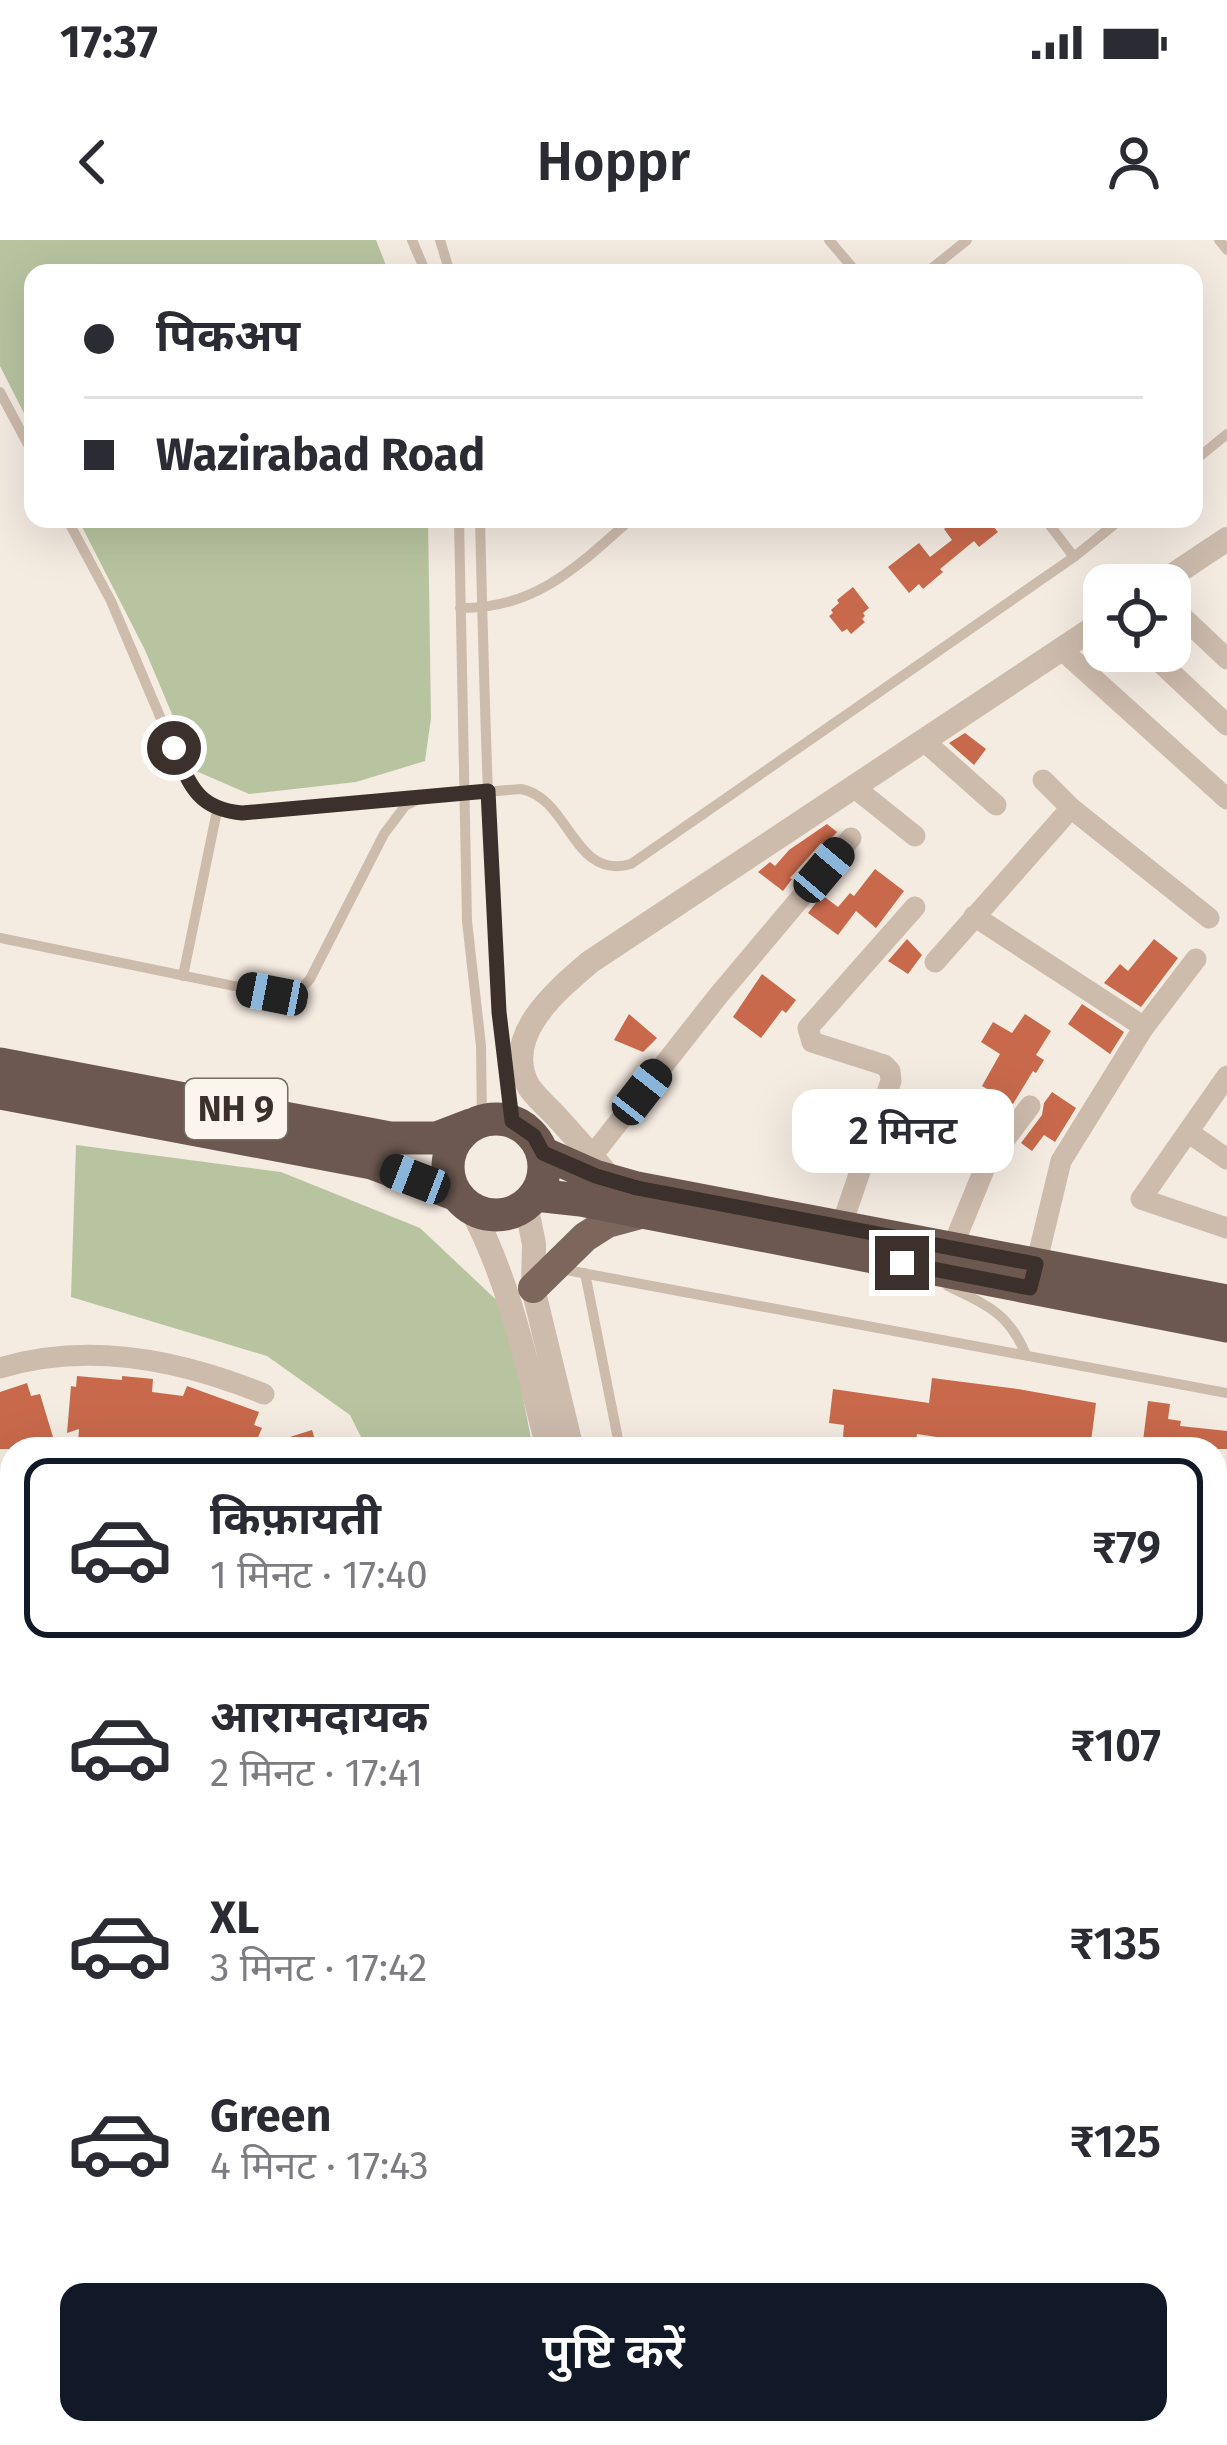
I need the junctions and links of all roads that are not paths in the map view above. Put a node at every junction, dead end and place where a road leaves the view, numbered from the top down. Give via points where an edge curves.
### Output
1 (830, 240) edge
2 (967, 240) edge
3 (1219, 240) edge
4 (1227, 250) edge
5 (850, 264) edge
6 (937, 264) edge
7 (0, 392) edge
8 (1227, 434) edge
9 (24, 437) edge
10 (1203, 454) edge
11 (73, 528) edge
12 (458, 528) edge
13 (480, 528) edge
14 (621, 528) edge
15 (1052, 528) edge
16 (1110, 528) edge
17 (1227, 539) edge
18 (1074, 556) junction
19 (1190, 564) edge
20 (460, 608) junction
21 (482, 608) junction
22 (1191, 625) edge
23 (1083, 636) edge
24 (1062, 650) junction
25 (1227, 659) edge
26 (1170, 672) edge
27 (1227, 725) edge
28 (925, 741) junction
29 (1043, 780) dead end
30 (855, 788) junction
31 (488, 791) junction
32 (464, 794) junction
33 (422, 797) junction
34 (1227, 800) edge
35 (997, 805) dead end
36 (1071, 808) junction
37 (217, 811) junction
38 (915, 836) dead end
39 (851, 838) dead end
40 (914, 907) dead end
41 (974, 916) junction
42 (1209, 918) dead end
43 (0, 938) edge
44 (1196, 958) dead end
45 (934, 962) dead end
46 (183, 976) junction
47 (1144, 1028) junction
48 (0, 1064) edge
49 (1227, 1076) edge
50 (0, 1093) edge
51 (1030, 1106) dead end
52 (488, 1122) junction
53 (1187, 1132) junction
54 (543, 1153) junction
55 (1227, 1159) edge
56 (602, 1169) junction
57 (531, 1200) junction
58 (464, 1202) junction
59 (644, 1213) junction
60 (1226, 1225) edge
61 (841, 1227) junction
62 (952, 1248) junction
63 (902, 1263) junction
64 (585, 1274) junction
65 (1033, 1276) junction
66 (533, 1289) junction
67 (1227, 1301) edge
68 (1227, 1326) edge
69 (1026, 1355) junction
70 (0, 1368) edge
71 (1227, 1393) edge
72 (264, 1394) dead end
73 (547, 1437) edge
74 (569, 1437) edge
75 (618, 1437) edge

1 - 5 lane
2 - 6 lane
3 - 4 lane
7 - 9 lane
8 - 10 lane
11 - 37 lane via 189,784
12 - 20 lane
13 - 21 lane
14 - 21 lane via 548,587
15 - 18 lane
16 - 18 lane
17 - 19 street
18 - 31 lane via 632,864 599,864 533,791
20 - 21 lane
20 - 32 lane
21 - 31 lane
22 - 25 street
23 - 24 street
24 - 28 street
24 - 34 street
26 - 27 street
28 - 30 street
28 - 35 street
29 - 36 street
30 - 38 street
30 - 56 street via 590,962 537,1014 523,1046 528,1085
31 - 32 lane
31 - 52 lane via 499,1012
32 - 33 lane
32 - 52 lane via 467,921
33 - 37 lane
33 - 46 lane via 394,818 303,987 272,994
36 - 41 street
36 - 42 street
37 - 46 lane
39 - 56 street via 718,996
40 - 61 street via 808,1028 812,1042 890,1071
41 - 45 street
41 - 47 street
43 - 46 lane
44 - 47 street
47 - 65 street via 1061,1161
48 - 52 highway, NH 9 via 390,1138 437,1138
49 - 53 street
50 - 58 highway, NH 9 via 372,1163
51 - 62 street via 986,1165
52 - 54 highway via 534,1136
52 - 58 highway via 456,1138 448,1157 448,1177
53 - 55 street
53 - 60 street via 1141,1199
54 - 56 highway
54 - 57 highway
56 - 61 highway
57 - 58 highway via 490,1215
57 - 59 highway
57 - 66 street
58 - 66 street
59 - 63 highway
59 - 66 main road via 585,1237
61 - 62 highway
62 - 65 highway
63 - 65 highway
63 - 69 lane via 995,1310
64 - 66 lane
64 - 69 lane
64 - 75 lane
65 - 67 highway
65 - 68 highway
66 - 73 street
66 - 74 street
69 - 71 lane
70 - 72 street via 53,1356 140,1358

